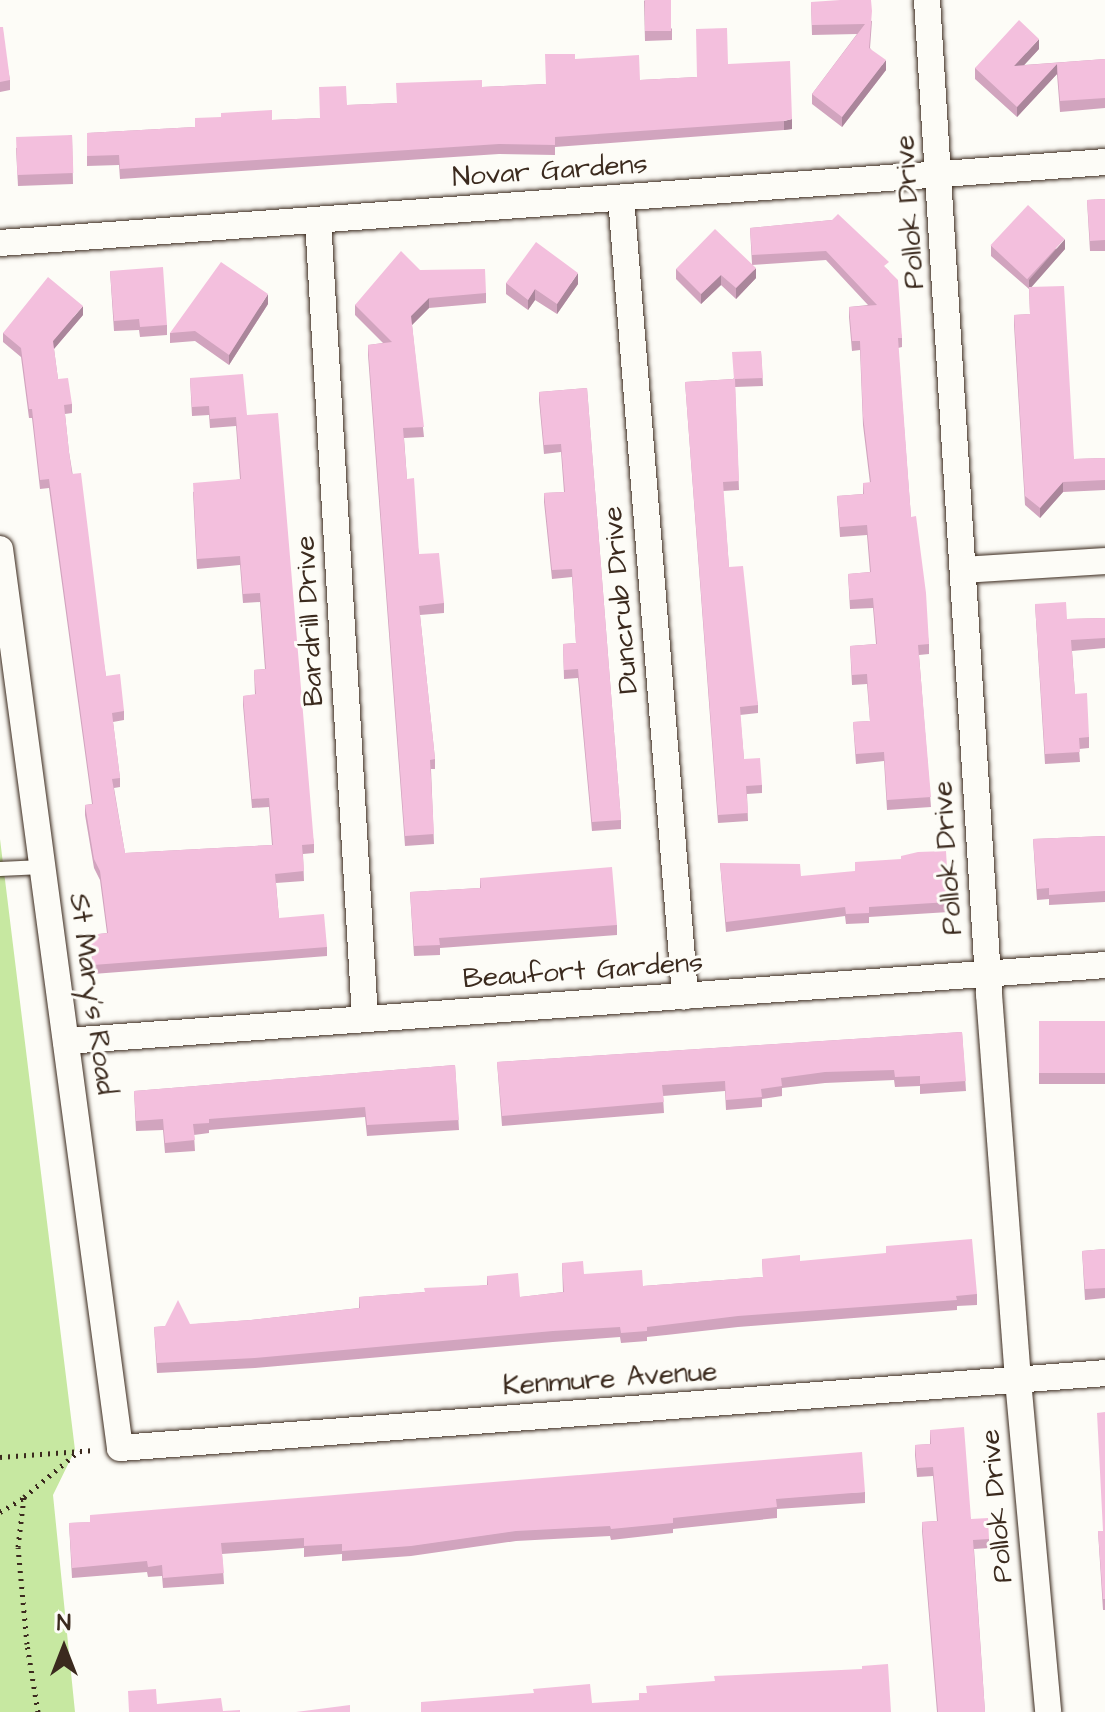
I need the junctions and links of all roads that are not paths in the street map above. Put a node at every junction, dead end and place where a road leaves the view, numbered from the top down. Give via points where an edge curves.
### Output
1 (927, 0) edge
2 (1105, 162) edge
3 (940, 174) junction
4 (621, 198) junction
5 (318, 220) junction
6 (0, 243) edge
7 (0, 549) edge
8 (1105, 561) edge
9 (963, 570) junction
10 (42, 867) junction
11 (0, 869) edge
12 (1105, 965) edge
13 (987, 974) junction
14 (685, 996) junction
15 (365, 1019) junction
16 (66, 1041) junction
17 (1105, 1373) edge
18 (1018, 1380) junction
19 (120, 1448) joint
20 (1048, 1712) edge

1 - 3 street, Pollok Drive
2 - 3 street, Novar Gardens
3 - 4 street, Novar Gardens
3 - 9 street, Pollok Drive
4 - 5 street, Novar Gardens
4 - 14 street, Duncrub Drive
5 - 6 street, Novar Gardens
5 - 15 street, Bardrill Drive
7 - 10 street, St Mary's Road
8 - 9 street
9 - 13 street, Pollok Drive
10 - 11 lane
10 - 16 street, St Mary's Road
12 - 13 street, Beaufort Gardens
13 - 14 street, Beaufort Gardens
13 - 18 street, Pollok Drive
14 - 15 street, Beaufort Gardens
15 - 16 street, Beaufort Gardens
16 - 19 street, St Mary's Road
17 - 18 street, Kenmure Avenue
18 - 19 street, Kenmure Avenue
18 - 20 street, Pollok Drive

